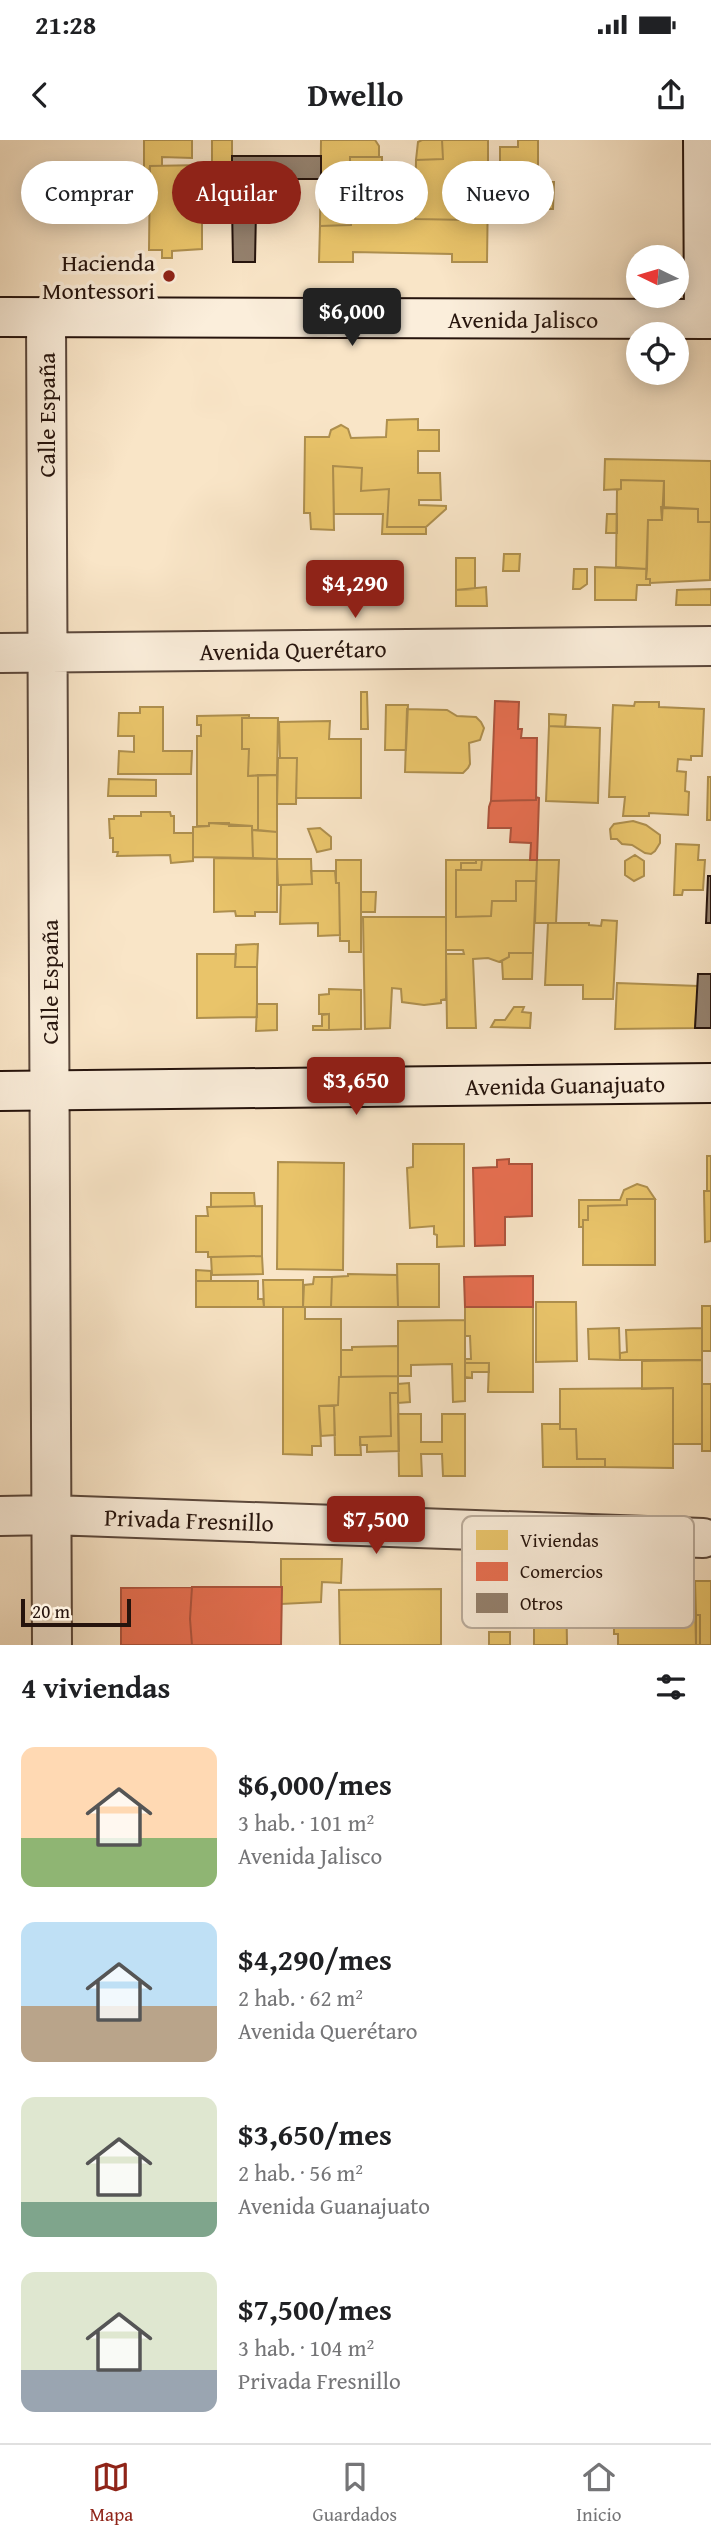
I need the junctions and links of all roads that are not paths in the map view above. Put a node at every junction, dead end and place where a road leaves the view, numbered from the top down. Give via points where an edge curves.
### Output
1 (703, 140) edge
2 (0, 317) edge
3 (46, 318) junction
4 (708, 319) edge
5 (711, 646) edge
6 (48, 652) junction
7 (0, 653) edge
8 (711, 1083) edge
9 (49, 1090) junction
10 (0, 1091) edge
11 (51, 1515) junction
12 (0, 1516) edge
13 (462, 1529) edge
14 (694, 1538) edge
15 (704, 1538) dead end
16 (52, 1645) edge

1 - 4 street
2 - 3 street, Avenida Jalisco
3 - 4 street, Avenida Jalisco
3 - 6 street, Calle España
5 - 6 street, Avenida Querétaro
6 - 7 street, Avenida Querétaro
6 - 9 street, Calle España
8 - 9 street, Avenida Guanajuato
9 - 10 street, Avenida Guanajuato
9 - 11 street, Calle España
11 - 12 street, Privada Fresnillo
11 - 13 street, Privada Fresnillo
11 - 16 street, Calle España
14 - 15 street, Privada Fresnillo

